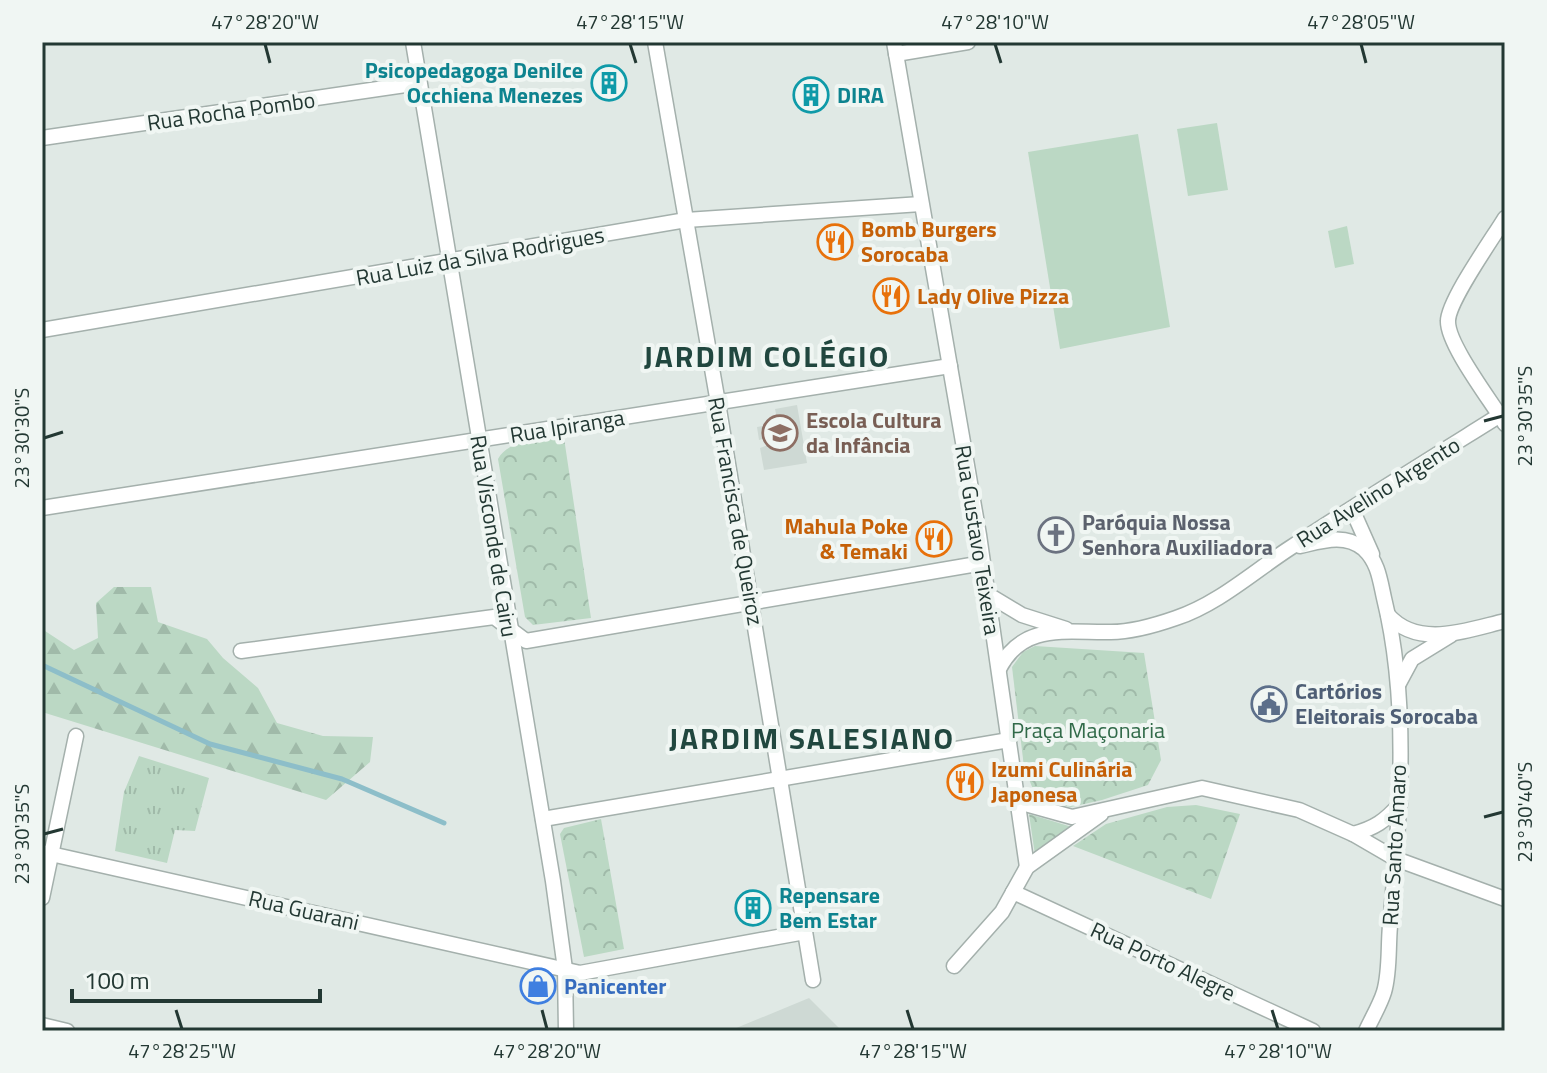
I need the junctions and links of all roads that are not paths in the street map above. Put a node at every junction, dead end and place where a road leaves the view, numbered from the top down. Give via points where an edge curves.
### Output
1 (413, 42) edge
2 (655, 42) edge
3 (968, 42) edge
4 (895, 48) edge
5 (419, 83) junction
6 (42, 138) edge
7 (921, 204) junction
8 (1505, 218) edge
9 (686, 220) junction
10 (448, 262) junction
11 (42, 330) edge
12 (950, 366) junction
13 (718, 403) junction
14 (1503, 417) edge
15 (477, 439) junction
16 (42, 508) edge
17 (1352, 509) junction
18 (1288, 549) junction
19 (1375, 562) junction
20 (983, 563) junction
21 (987, 594) junction
22 (752, 602) junction
23 (1388, 615) junction
24 (1505, 621) edge
25 (509, 627) junction
26 (1074, 631) junction
27 (1458, 632) junction
28 (241, 651) dead end
29 (999, 669) junction
30 (1398, 685) junction
31 (76, 736) dead end
32 (1009, 740) junction
33 (782, 778) junction
34 (1018, 802) junction
35 (1400, 804) junction
36 (1105, 811) junction
37 (543, 819) junction
38 (1353, 834) junction
39 (47, 853) edge
40 (1396, 859) junction
41 (1027, 867) junction
42 (1013, 892) junction
43 (42, 898) edge
44 (1505, 899) edge
45 (805, 932) junction
46 (954, 966) dead end
47 (565, 969) junction
48 (813, 980) dead end
49 (42, 1025) edge
50 (67, 1031) edge
51 (566, 1031) edge
52 (1313, 1031) edge
53 (1366, 1031) edge

1 - 5 street, Rua Visconde de Cairu
2 - 9 street, Rua Francisca de Queiroz
3 - 4 street
4 - 7 street, Rua Gustavo Teixeira
5 - 6 street, Rua Rocha Pombo
5 - 10 street, Rua Visconde de Cairu
7 - 9 street, Rua Luiz da Silva Rodrigues
7 - 12 street, Rua Gustavo Teixeira
8 - 14 street via 1448,321 1453,341
9 - 10 street, Rua Luiz da Silva Rodrigues
9 - 13 street, Rua Francisca de Queiroz
10 - 11 street, Rua Luiz da Silva Rodrigues
10 - 15 street, Rua Visconde de Cairu
12 - 13 street, Rua Ipiranga
12 - 20 street, Rua Gustavo Teixeira
13 - 15 street, Rua Ipiranga
13 - 22 street, Rua Francisca de Queiroz
14 - 17 street, Rua Avelino Argento
15 - 16 street, Rua Ipiranga
15 - 25 street, Rua Visconde de Cairu
17 - 18 street, Rua Avelino Argento
17 - 19 street, Rua Santo Amaro
18 - 19 street via 1350,540
18 - 26 street, Rua Avelino Argento via 1177,618 1135,630
19 - 23 street, Rua Santo Amaro
20 - 21 street, Rua Gustavo Teixeira
20 - 22 street
21 - 26 street, Rua Avelino Argento via 1022,615
21 - 29 street, Rua Gustavo Teixeira
22 - 25 street via 526,641
22 - 33 street, Rua Francisca de Queiroz
23 - 27 street via 1405,630
23 - 30 street, Rua Santo Amaro
24 - 27 street
25 - 28 street via 494,617
25 - 37 street, Rua Visconde de Cairu
26 - 29 street, Rua Avelino Argento via 1027,638 1007,653
27 - 30 street via 1412,659
29 - 32 street, Rua Gustavo Teixeira
30 - 35 street, Rua Santo Amaro
31 - 39 street
32 - 33 street
32 - 34 street, Rua Gustavo Teixeira
33 - 37 street
33 - 45 street, Rua Francisca de Queiroz
34 - 36 street via 1072,817
34 - 41 street, Rua Gustavo Teixeira
35 - 38 street via 1384,822
35 - 40 street, Rua Santo Amaro
36 - 38 street via 1202,788 1299,810
36 - 41 street
37 - 47 street, Rua Visconde de Cairu
38 - 40 street
39 - 43 street
39 - 47 street, Rua Guarani
40 - 44 street
40 - 53 street, Rua Santo Amaro via 1384,991
41 - 42 street
42 - 46 street
42 - 52 street, Rua Porto Alegre
45 - 47 street, Rua Guarani via 580,973
45 - 48 street, Rua Francisca de Queiroz
47 - 51 street, Rua Visconde de Cairu
49 - 50 street

